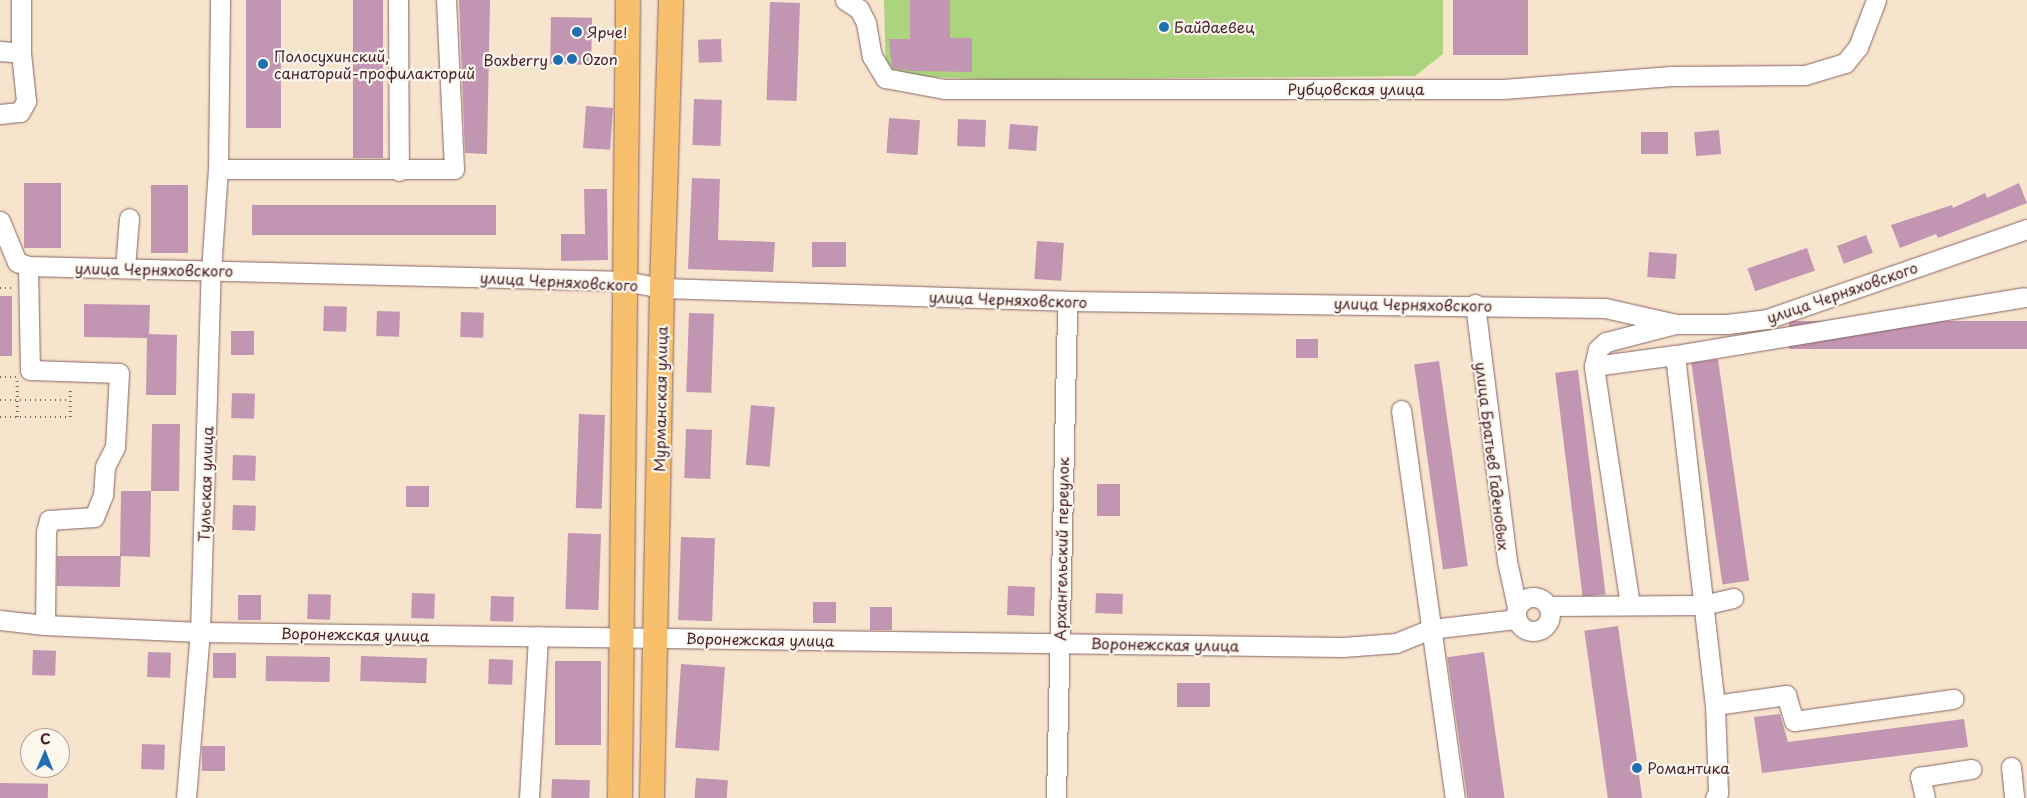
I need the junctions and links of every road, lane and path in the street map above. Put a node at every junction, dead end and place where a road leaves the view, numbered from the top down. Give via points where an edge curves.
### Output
1 (21, 0) edge
2 (220, 0) edge
3 (398, 0) edge
4 (446, 0) edge
5 (628, 0) edge
6 (671, 0) edge
7 (845, 0) edge
8 (1876, 0) edge
9 (0, 52) edge
10 (20, 53) junction
11 (0, 114) edge
12 (218, 169) junction
13 (398, 171) junction
14 (129, 218) dead end
15 (1, 222) edge
16 (2027, 229) edge
17 (28, 266) junction
18 (125, 268) junction
19 (211, 270) junction
20 (625, 281) junction
21 (662, 288) junction
22 (2024, 297) dead end
23 (1067, 301) junction
24 (1474, 304) junction
25 (1676, 324) junction
26 (1675, 355) junction
27 (1594, 366) junction
28 (70, 372) junction
29 (0, 376) edge
30 (0, 400) edge
31 (17, 400) junction
32 (70, 400) junction
33 (1401, 410) dead end
34 (0, 417) edge
35 (17, 417) junction
36 (1733, 598) dead end
37 (1630, 605) junction
38 (1703, 605) junction
39 (1550, 606) junction
40 (1517, 613) junction
41 (0, 620) edge
42 (45, 625) junction
43 (1431, 629) junction
44 (200, 632) junction
45 (538, 636) junction
46 (622, 637) junction
47 (657, 638) junction
48 (1059, 643) junction
49 (1954, 699) dead end
50 (1715, 705) junction
51 (2011, 767) dead end
52 (1971, 768) dead end
53 (186, 798) edge
54 (529, 798) edge
55 (620, 798) edge
56 (652, 798) edge
57 (1056, 798) edge
58 (1455, 798) edge
59 (1715, 798) edge
60 (1925, 798) edge
61 (2014, 798) edge

1 - 10 street
2 - 12 street, Тульская улица
3 - 13 street
4 - 13 street via 454,169
5 - 20 main road
6 - 21 main road, Мурманская улица
7 - 8 street, Рубцовская улица via 859,9 866,23 872,56 885,78 944,89 1503,89 1672,76 1805,74 1845,64 1858,47
9 - 10 street
10 - 11 street via 26,101 20,112
12 - 13 street
12 - 19 street, Тульская улица
14 - 18 street
15 - 17 street via 17,262
16 - 25 street, улица Черняховского via 1767,319 1727,324
17 - 18 street, улица Черняховского
17 - 28 street via 28,367 34,372
18 - 19 street, улица Черняховского
19 - 20 street, улица Черняховского
19 - 44 street, Тульская улица
20 - 21 street, улица Черняховского
20 - 46 main road
21 - 23 street, улица Черняховского
21 - 47 main road, Мурманская улица
22 - 26 street
23 - 24 street, улица Черняховского
23 - 48 street, Архангельский переулок
24 - 25 street, улица Черняховского via 1605,308
24 - 40 street, улица Братьев Гаденовых via 1507,561
25 - 27 street via 1606,342 1598,349
26 - 27 street
26 - 38 street
27 - 37 street
28 - 32 path
28 - 42 street via 119,367 115,447 106,467 103,495 94,517 49,520 46,532
29 - 31 path via 17,377
30 - 31 path
31 - 32 path
31 - 35 path
32 - 35 path via 70,417
33 - 43 street
34 - 35 path
36 - 38 street, Воронежская улица
37 - 38 street, Воронежская улица
37 - 39 street, Воронежская улица
38 - 50 street
39 - 40 street, Воронежская улица via 1537,596 1525,598
39 - 40 street via 1551,616 1540,630 1522,627
40 - 43 street, Воронежская улица
41 - 42 street, Воронежская улица
42 - 44 street, Воронежская улица
43 - 48 street, Воронежская улица via 1396,643 1343,646
43 - 58 street
44 - 45 street, Воронежская улица
44 - 53 street, Тульская улица
45 - 46 street, Воронежская улица
45 - 54 street
46 - 47 street, Воронежская улица
46 - 55 main road
47 - 48 street, Воронежская улица
47 - 56 main road, Мурманская улица
48 - 57 street, Архангельский переулок
49 - 50 street via 1794,721 1786,695
50 - 59 street via 1718,793
51 - 61 street
52 - 60 street via 1920,776

